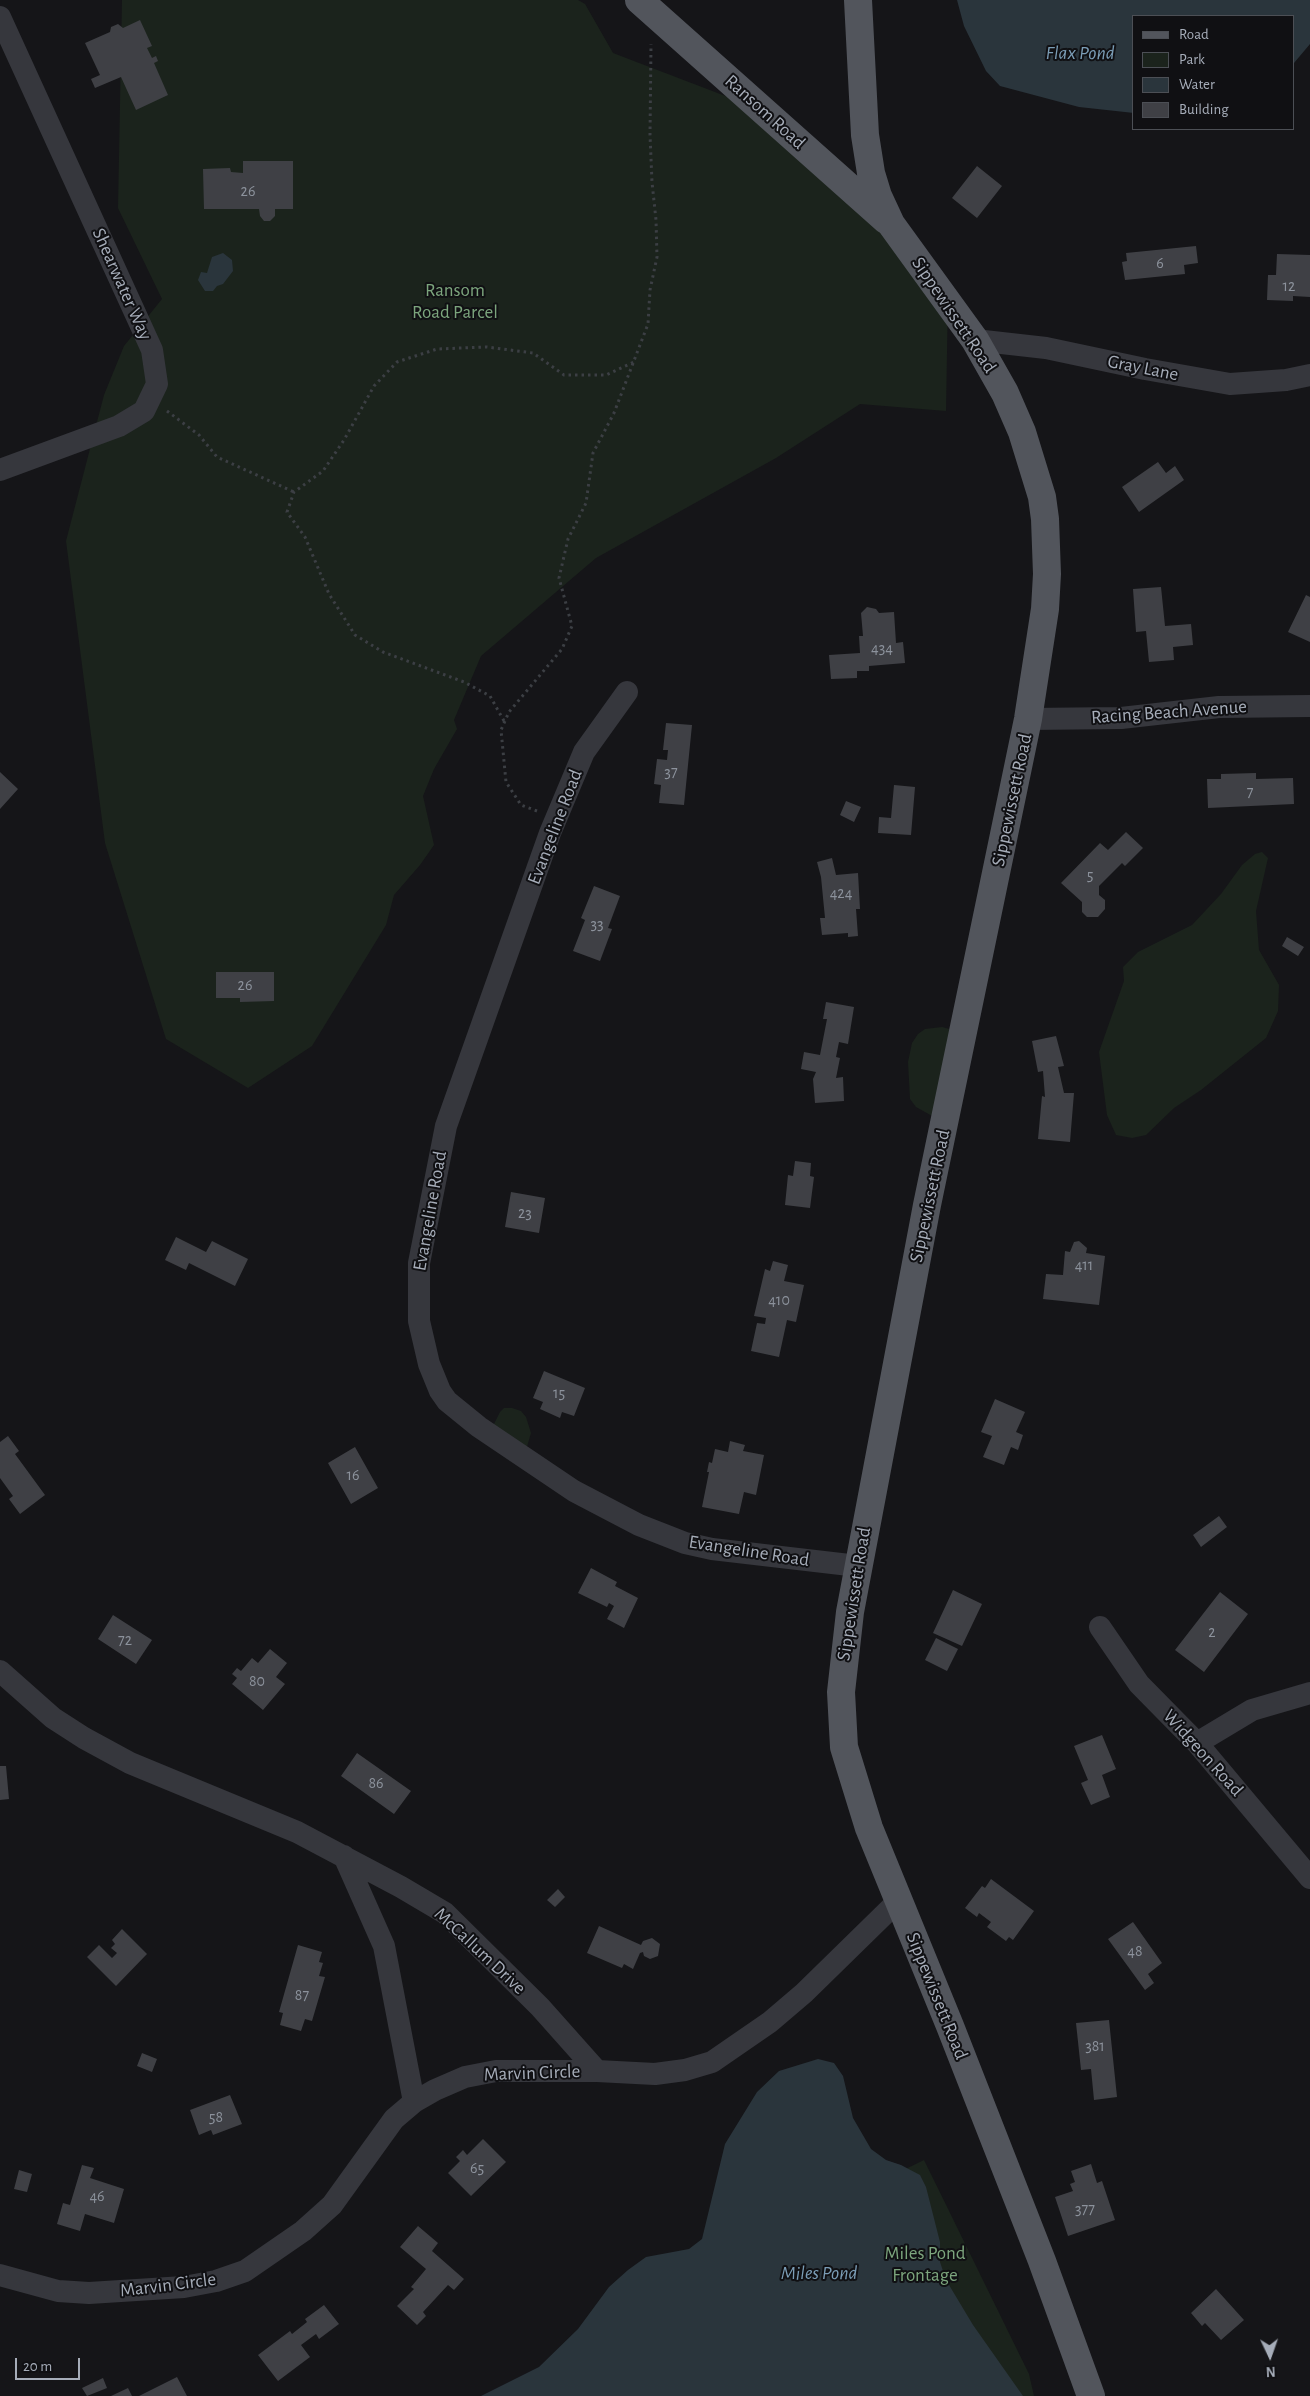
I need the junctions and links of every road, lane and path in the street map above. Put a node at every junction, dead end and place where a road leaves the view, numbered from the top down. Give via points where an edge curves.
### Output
1 (858, 0) edge
2 (648, 8) edge
3 (0, 17) edge
4 (890, 224) junction
5 (975, 340) junction
6 (634, 362) junction
7 (1310, 374) edge
8 (149, 402) junction
9 (0, 470) edge
10 (294, 492) junction
11 (627, 692) dead end
12 (1310, 706) edge
13 (1028, 719) junction
14 (505, 722) junction
15 (556, 818) junction
16 (858, 1566) junction
17 (1100, 1627) dead end
18 (0, 1671) edge
19 (1310, 1694) edge
20 (1197, 1743) junction
21 (344, 1856) junction
22 (1310, 1878) edge
23 (898, 1901) junction
24 (597, 2072) junction
25 (414, 2102) junction
26 (0, 2275) edge
27 (1092, 2396) edge

1 - 4 main road, Sippewissett Road via 871,173
2 - 4 main road, Ransom Road
2 - 6 path via 650,135 657,256 648,324
3 - 8 street, Shearwater Way via 152,350 157,384
4 - 5 main road, Sippewissett Road
5 - 7 street, Gray Lane via 1046,348 1230,384 1286,380
5 - 13 main road, Sippewissett Road via 1022,432 1042,496 1047,574 1045,608
6 - 10 path via 606,375 564,375 533,353 487,347 437,350 397,362 374,386 323,471
6 - 14 path via 594,453 586,503 568,539 559,578 572,626 562,649 509,712
8 - 9 street, Shearwater Way via 144,411 119,426
8 - 10 path via 172,414 199,435 217,457
10 - 14 path via 287,512 305,537 329,594 355,635 383,652 464,682 490,696
11 - 15 street, Evangeline Road via 584,752
12 - 13 street, Racing Beach Avenue via 1219,707 1121,718
13 - 16 main road, Sippewissett Road via 927,1205
14 - 15 path via 501,730 506,782 521,805
15 - 16 street, Evangeline Road via 446,1126 419,1263 419,1321 433,1377 448,1401 479,1427 574,1491 638,1525 712,1549
16 - 23 main road, Sippewissett Road via 843,1664 844,1747 858,1799
17 - 20 street, Widgeon Road via 1139,1684
18 - 21 street, McCallum Drive via 53,1718 130,1763 254,1813
19 - 20 street via 1252,1710
20 - 22 street, Widgeon Road
21 - 24 street, McCallum Drive via 445,1913 540,2007
21 - 25 street via 384,1946
23 - 24 street via 804,1993 770,2022 712,2062 654,2074
23 - 27 main road, Sippewissett Road via 1042,2260
24 - 25 street, Marvin Circle via 496,2071 465,2077
25 - 26 street, Marvin Circle via 394,2119 332,2205 303,2231 245,2271 184,2287 89,2294 58,2291

